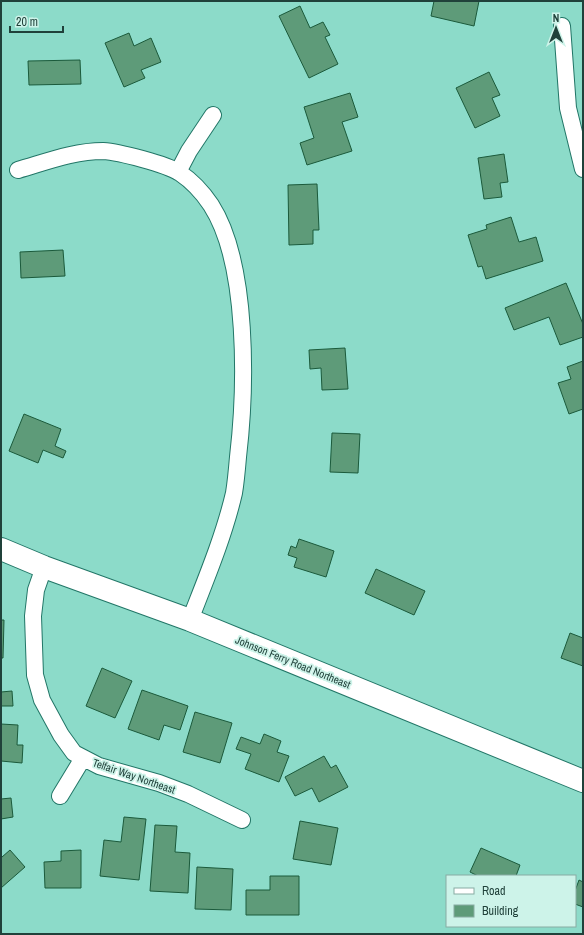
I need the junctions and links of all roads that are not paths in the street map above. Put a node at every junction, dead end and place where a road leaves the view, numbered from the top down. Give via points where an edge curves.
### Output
1 (562, 26) dead end
2 (213, 115) dead end
3 (583, 169) edge
4 (18, 170) dead end
5 (178, 172) junction
6 (1, 549) edge
7 (44, 567) junction
8 (190, 620) junction
9 (83, 758) junction
10 (583, 780) edge
11 (60, 796) dead end
12 (242, 820) dead end

1 - 3 street via 568,108
2 - 5 street
4 - 5 street via 82,152 105,151 133,156
5 - 8 street via 211,204 221,223 230,251 237,289 242,338 243,416 234,492 220,543
6 - 7 main road, Johnson Ferry Road Northeast
7 - 8 main road, Johnson Ferry Road Northeast
7 - 9 street, Telfair Way Northeast via 36,590 33,616 35,675 42,700 61,735 74,753
8 - 10 main road, Johnson Ferry Road Northeast
9 - 11 street
9 - 12 street, Telfair Way Northeast via 99,766 188,794

